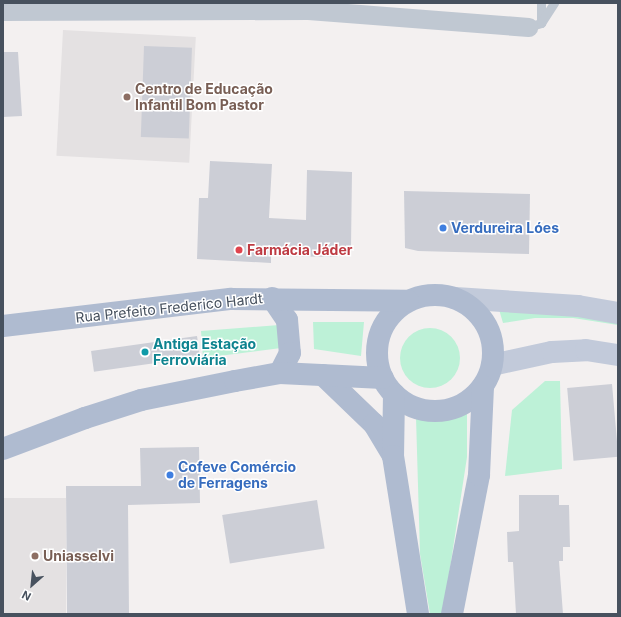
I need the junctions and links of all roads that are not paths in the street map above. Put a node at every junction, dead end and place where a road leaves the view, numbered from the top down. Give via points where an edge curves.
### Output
1 (541, 3) edge
2 (554, 3) edge
3 (274, 6) edge
4 (3, 11) edge
5 (535, 25) junction
6 (272, 298) junction
7 (455, 298) junction
8 (408, 301) junction
9 (618, 313) edge
10 (3, 326) edge
11 (618, 355) edge
12 (492, 365) junction
13 (280, 374) junction
14 (323, 375) junction
15 (388, 386) junction
16 (483, 386) junction
17 (3, 449) edge
18 (394, 456) junction
19 (418, 614) edge
20 (452, 614) edge

1 - 5 lane
2 - 5 lane
3 - 4 street
3 - 5 street
6 - 8 main road, Rua Prefeito Frederico Hardt
6 - 10 main road, Rua Prefeito Frederico Hardt via 231,299
6 - 13 main road via 287,320 290,353
7 - 8 main road via 431,294
7 - 9 main road via 578,306
7 - 12 main road via 473,309 486,325 493,344
8 - 15 main road via 393,312 379,338 377,361
11 - 12 main road via 586,350 552,352
12 - 16 main road
13 - 14 main road
13 - 17 main road via 141,400
14 - 15 main road
14 - 18 main road via 374,424
15 - 16 main road via 416,407 440,411 464,403
15 - 18 main road
16 - 20 main road via 480,476
18 - 19 main road

